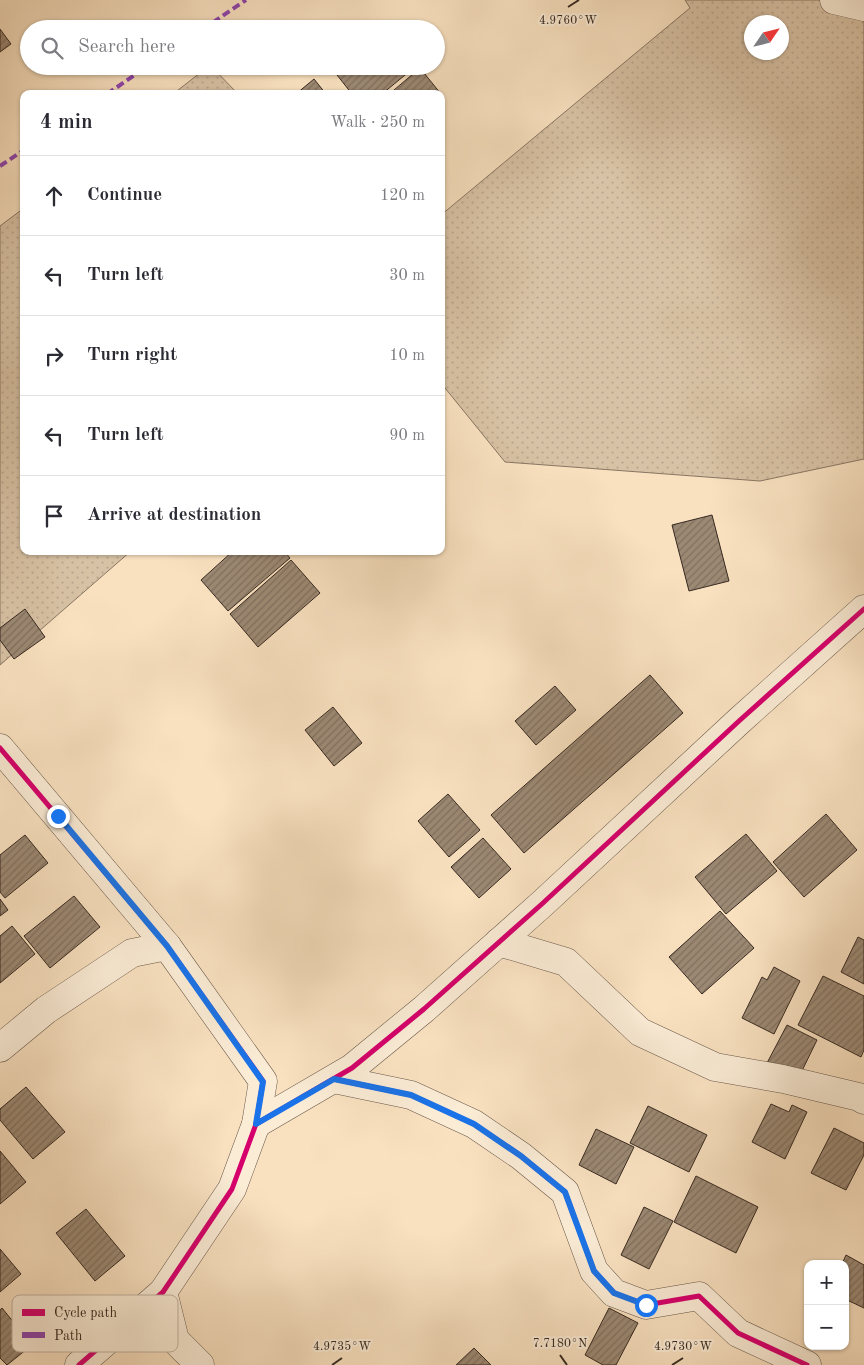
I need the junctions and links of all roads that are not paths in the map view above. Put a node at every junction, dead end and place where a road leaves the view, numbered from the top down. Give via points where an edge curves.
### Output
1 (834, 0) edge
2 (864, 7) edge
3 (864, 609) edge
4 (0, 748) edge
5 (499, 942) junction
6 (167, 946) junction
7 (0, 1048) edge
8 (334, 1079) junction
9 (864, 1100) edge
10 (256, 1124) junction
11 (163, 1292) junction
12 (160, 1295) edge
13 (164, 1295) edge
14 (178, 1343) edge
15 (94, 1352) edge
16 (79, 1365) edge
17 (200, 1365) edge
18 (807, 1365) edge

1 - 2 street
3 - 5 street
4 - 6 street
5 - 8 street via 424,1009
5 - 9 street via 566,962 640,1032 715,1067 783,1078
6 - 7 street via 132,953 46,1010
6 - 10 street via 263,1082
8 - 10 street
8 - 18 street via 411,1095 474,1124 521,1156 565,1192 594,1271 614,1293 646,1305 699,1296 738,1333
10 - 11 street via 232,1189
11 - 12 street
11 - 13 street
14 - 17 street
15 - 16 street

